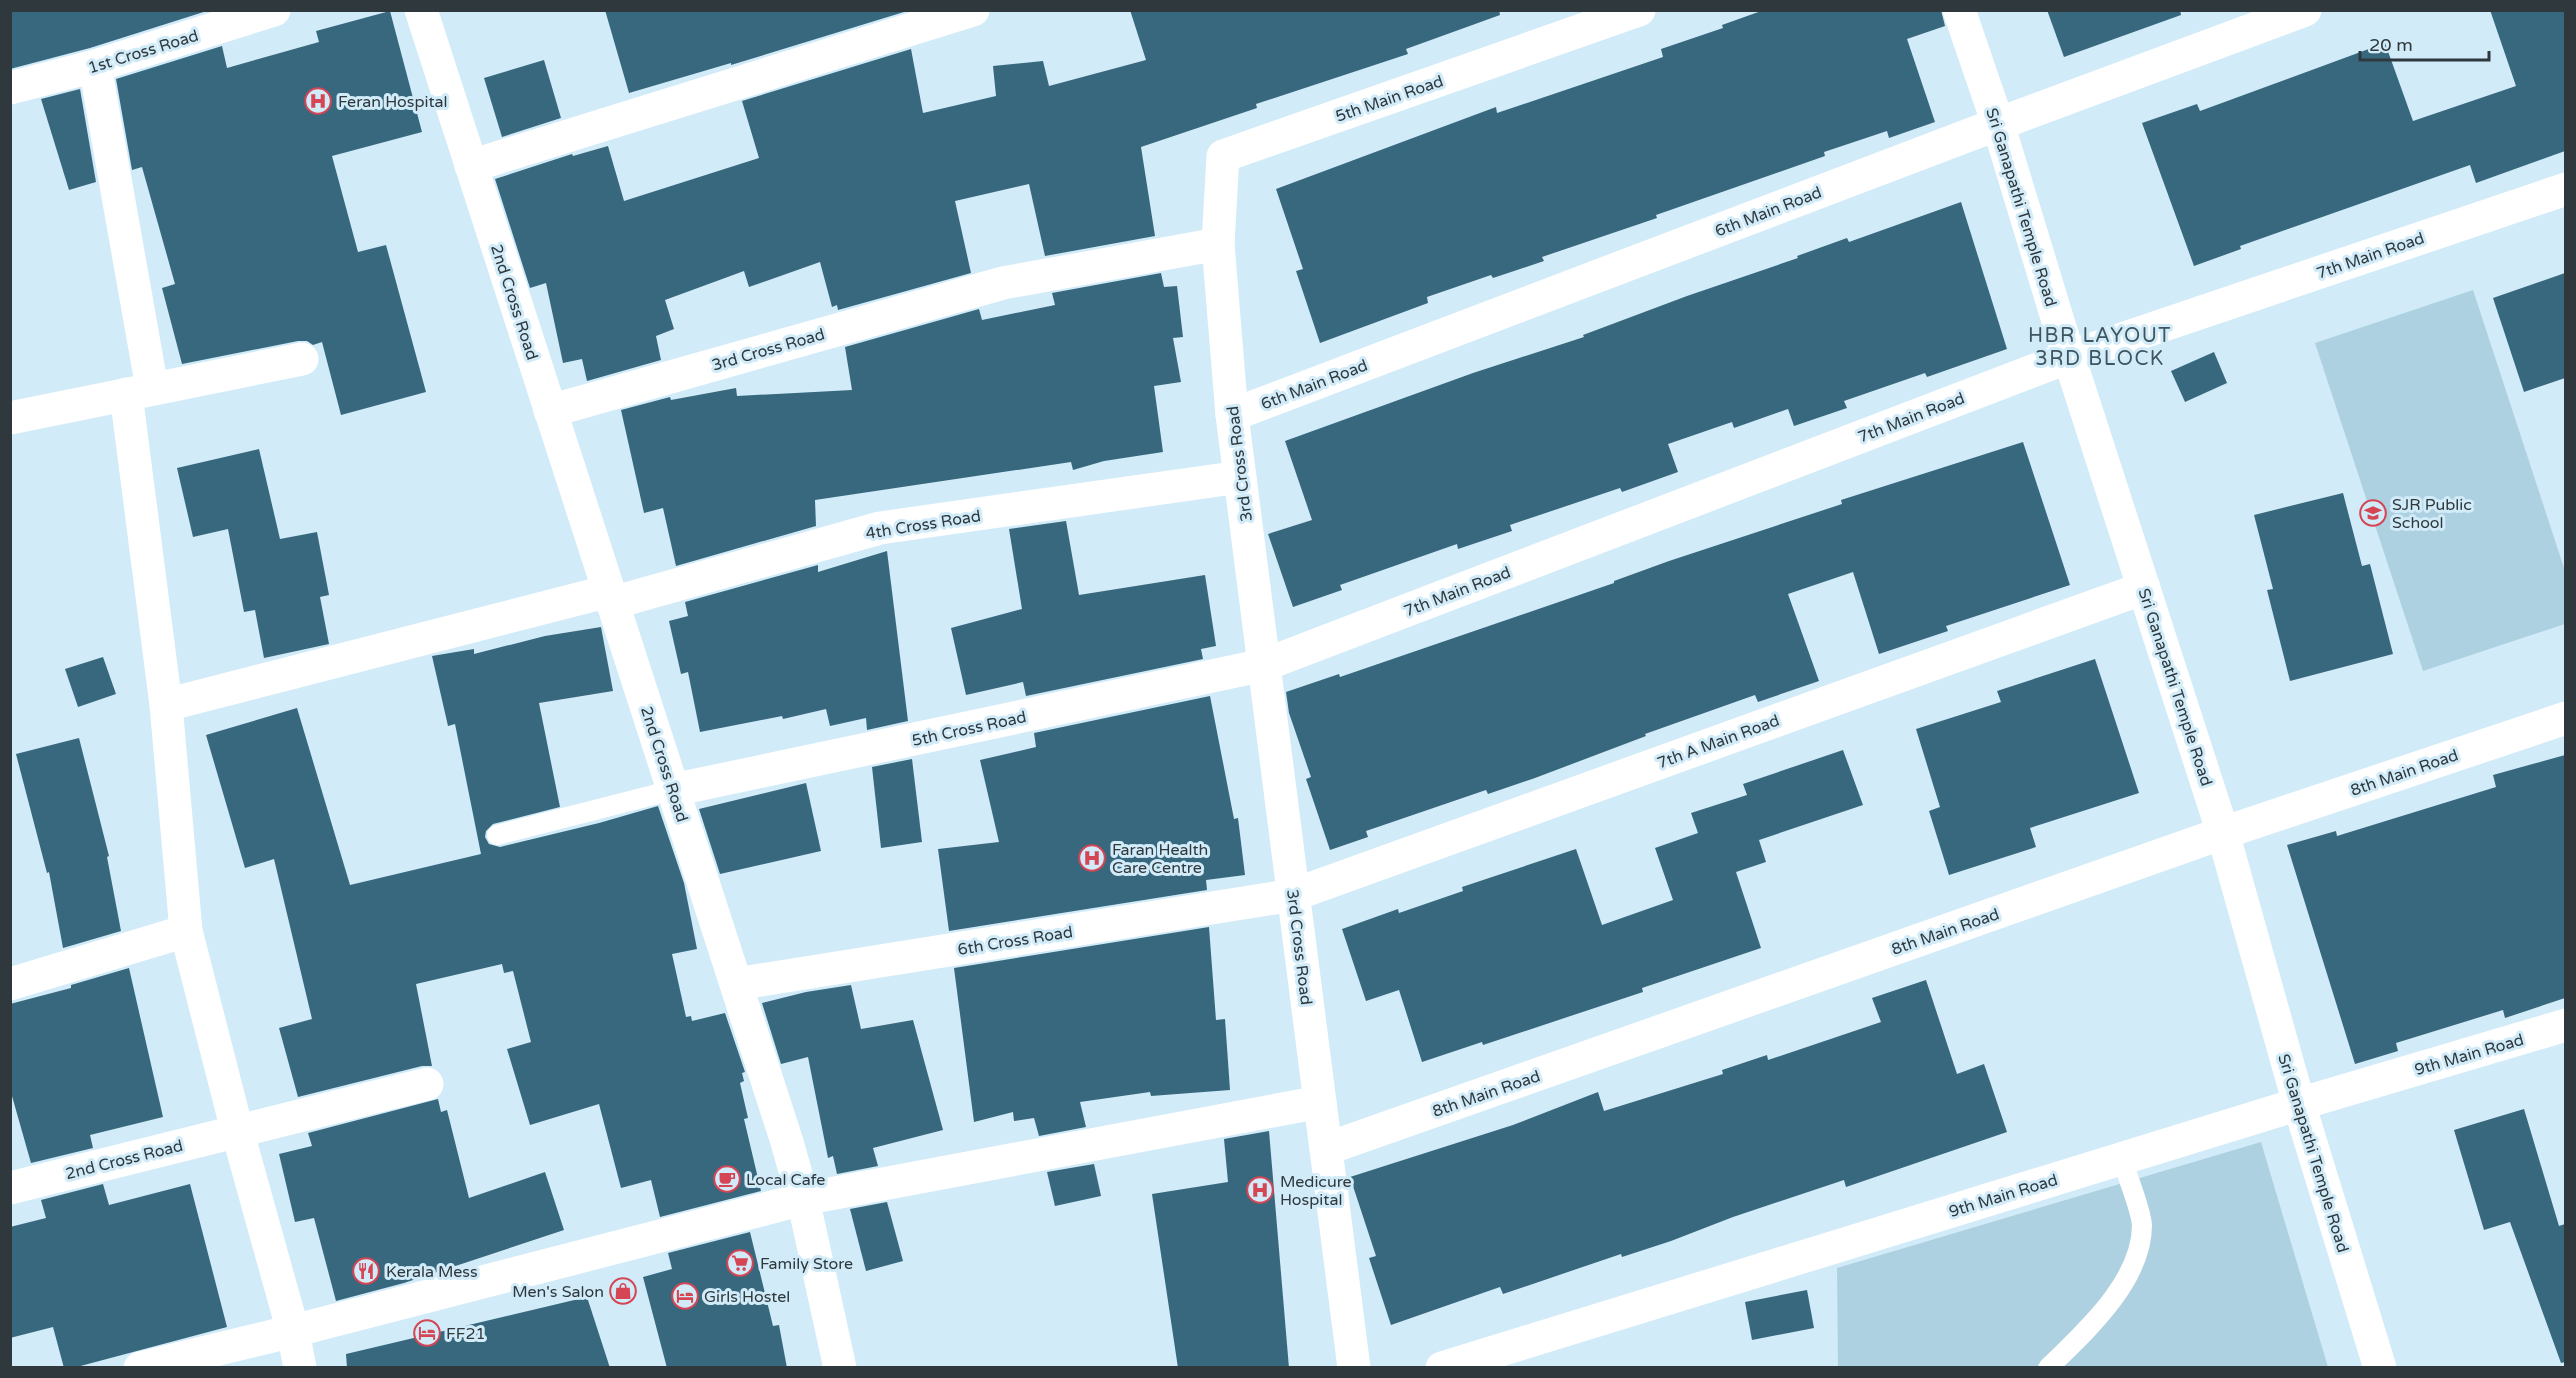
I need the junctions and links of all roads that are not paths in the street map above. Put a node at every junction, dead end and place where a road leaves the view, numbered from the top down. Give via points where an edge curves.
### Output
1 (274, 10) edge
2 (421, 10) edge
3 (973, 10) edge
4 (1639, 10) edge
5 (1959, 10) edge
6 (2305, 10) edge
7 (94, 66) junction
8 (10, 88) edge
9 (1998, 124) junction
10 (471, 166) junction
11 (2565, 189) edge
12 (1218, 244) junction
13 (2069, 357) junction
14 (302, 359) dead end
15 (139, 391) junction
16 (550, 411) junction
17 (1232, 415) junction
18 (10, 418) edge
19 (1240, 477) junction
20 (2144, 588) junction
21 (611, 597) junction
22 (1264, 665) junction
23 (166, 705) junction
24 (2565, 718) edge
25 (673, 790) junction
26 (2223, 833) junction
27 (497, 835) dead end
28 (1293, 894) junction
29 (186, 931) junction
30 (10, 984) edge
31 (736, 984) junction
32 (2565, 1026) edge
33 (427, 1084) dead end
34 (1320, 1102) junction
35 (2299, 1104) junction
36 (237, 1130) junction
37 (1326, 1149) junction
38 (2122, 1159) junction
39 (10, 1188) edge
40 (803, 1199) junction
41 (292, 1331) junction
42 (140, 1368) edge
43 (300, 1368) edge
44 (840, 1368) edge
45 (1354, 1368) edge
46 (1442, 1368) edge
47 (2048, 1368) edge
48 (2380, 1368) edge

1 - 7 street, 1st Cross Road
2 - 10 street, 2nd Cross Road
3 - 10 street
4 - 12 street, 5th Main Road via 1223,156
5 - 9 street, Sri Ganapathi Temple Road
6 - 9 street, 6th Main Road
7 - 8 street, 1st Cross Road
7 - 15 street
9 - 13 street, Sri Ganapathi Temple Road
9 - 17 street, 6th Main Road
10 - 16 street, 2nd Cross Road
11 - 13 street, 7th Main Road
12 - 16 street, 3rd Cross Road via 1003,283
12 - 17 street, 3rd Cross Road
13 - 20 street, Sri Ganapathi Temple Road
13 - 22 street, 7th Main Road
14 - 15 street
15 - 18 street
15 - 23 street
16 - 21 street, 2nd Cross Road
17 - 19 street, 3rd Cross Road
19 - 21 street, 4th Cross Road via 880,528
19 - 22 street, 3rd Cross Road
20 - 26 street, Sri Ganapathi Temple Road
20 - 28 street, 7th A Main Road
21 - 23 street, 4th Cross Road
21 - 25 street, 2nd Cross Road
22 - 25 street, 5th Cross Road
22 - 28 street, 3rd Cross Road
23 - 29 street
24 - 26 street, 8th Main Road
25 - 27 lane
25 - 31 street, 2nd Cross Road
26 - 35 street, Sri Ganapathi Temple Road
26 - 37 street, 8th Main Road
28 - 31 street, 6th Cross Road
28 - 34 street, 3rd Cross Road
29 - 30 street
29 - 36 street
31 - 40 street, 2nd Cross Road
32 - 35 street, 9th Main Road
33 - 36 street, 2nd Cross Road
34 - 37 street, 3rd Cross Road
34 - 40 street
35 - 38 street, 9th Main Road
35 - 48 street, Sri Ganapathi Temple Road
36 - 39 street, 2nd Cross Road
36 - 41 street
37 - 45 street, 3rd Cross Road
38 - 46 street, 9th Main Road
38 - 47 lane via 2142,1222 2140,1249 2097,1321
40 - 41 street
40 - 44 street, 2nd Cross Road
41 - 42 street
41 - 43 street

